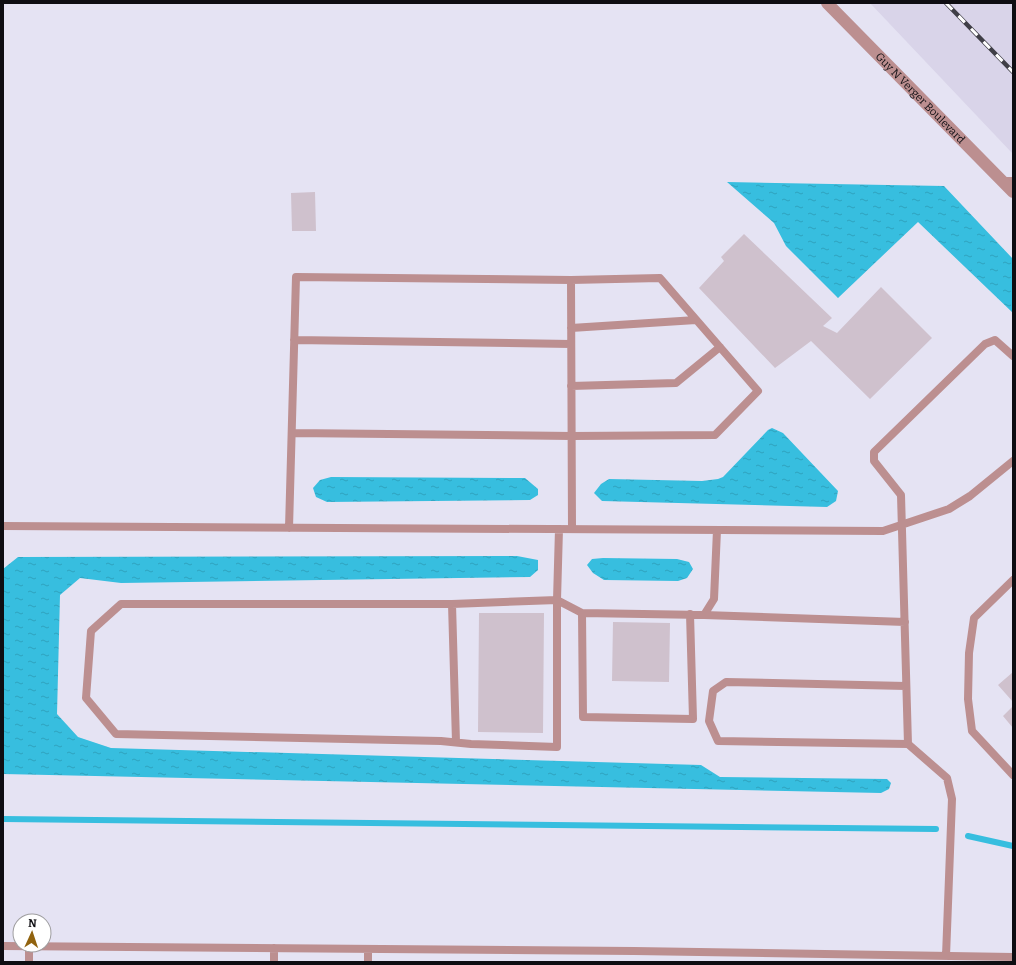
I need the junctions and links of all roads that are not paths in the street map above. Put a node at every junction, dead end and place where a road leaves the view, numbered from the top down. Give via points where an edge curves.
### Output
1 (828, 3) edge
2 (1008, 181) edge
3 (1013, 192) edge
4 (571, 280) junction
5 (696, 320) junction
6 (571, 328) junction
7 (294, 340) junction
8 (572, 344) junction
9 (720, 347) junction
10 (1013, 356) edge
11 (571, 386) junction
12 (292, 433) junction
13 (572, 436) junction
14 (1013, 461) edge
15 (3, 526) edge
16 (902, 526) junction
17 (288, 528) junction
18 (559, 529) junction
19 (572, 529) junction
20 (717, 530) junction
21 (1013, 580) edge
22 (557, 600) junction
23 (452, 604) junction
24 (582, 613) junction
25 (690, 614) junction
26 (704, 615) junction
27 (905, 622) junction
28 (906, 686) junction
29 (456, 742) junction
30 (908, 744) junction
31 (1013, 775) edge
32 (52, 946) edge
33 (274, 948) junction
34 (368, 949) junction
35 (946, 956) junction
36 (1013, 957) edge
37 (881, 958) edge
38 (274, 962) edge
39 (368, 962) edge

1 - 2 street, Guy N Verger Boulevard
2 - 3 street, Guy N Verger Boulevard
4 - 5 lane via 660,278
4 - 6 lane
4 - 7 lane via 296,277
5 - 6 lane
5 - 9 lane
6 - 8 lane
7 - 8 lane
7 - 12 lane
8 - 11 lane
9 - 11 lane via 676,383
9 - 13 lane via 758,391 715,435
10 - 16 lane via 995,340 985,344 874,452 874,461 901,495
11 - 13 lane
12 - 13 lane
12 - 17 lane
13 - 19 lane
14 - 16 lane via 970,496 949,509
15 - 17 lane
16 - 20 lane via 883,531
16 - 27 lane
17 - 18 lane
18 - 19 lane
18 - 22 lane
19 - 20 lane
20 - 26 lane via 714,599
21 - 31 lane via 974,618 969,653 968,699 972,731
22 - 23 lane
22 - 24 lane
22 - 29 lane via 557,747
23 - 29 lane
23 - 29 lane via 121,604 90,630 86,698 116,734
24 - 25 lane
24 - 25 lane via 583,717 693,719
25 - 26 lane
26 - 27 lane
27 - 28 lane
28 - 30 lane
28 - 30 lane via 726,682 713,691 709,721 718,740
30 - 35 lane via 947,778 952,799
32 - 33 lane
33 - 34 lane
33 - 38 lane
34 - 37 lane
34 - 39 lane
35 - 36 lane
35 - 37 lane

